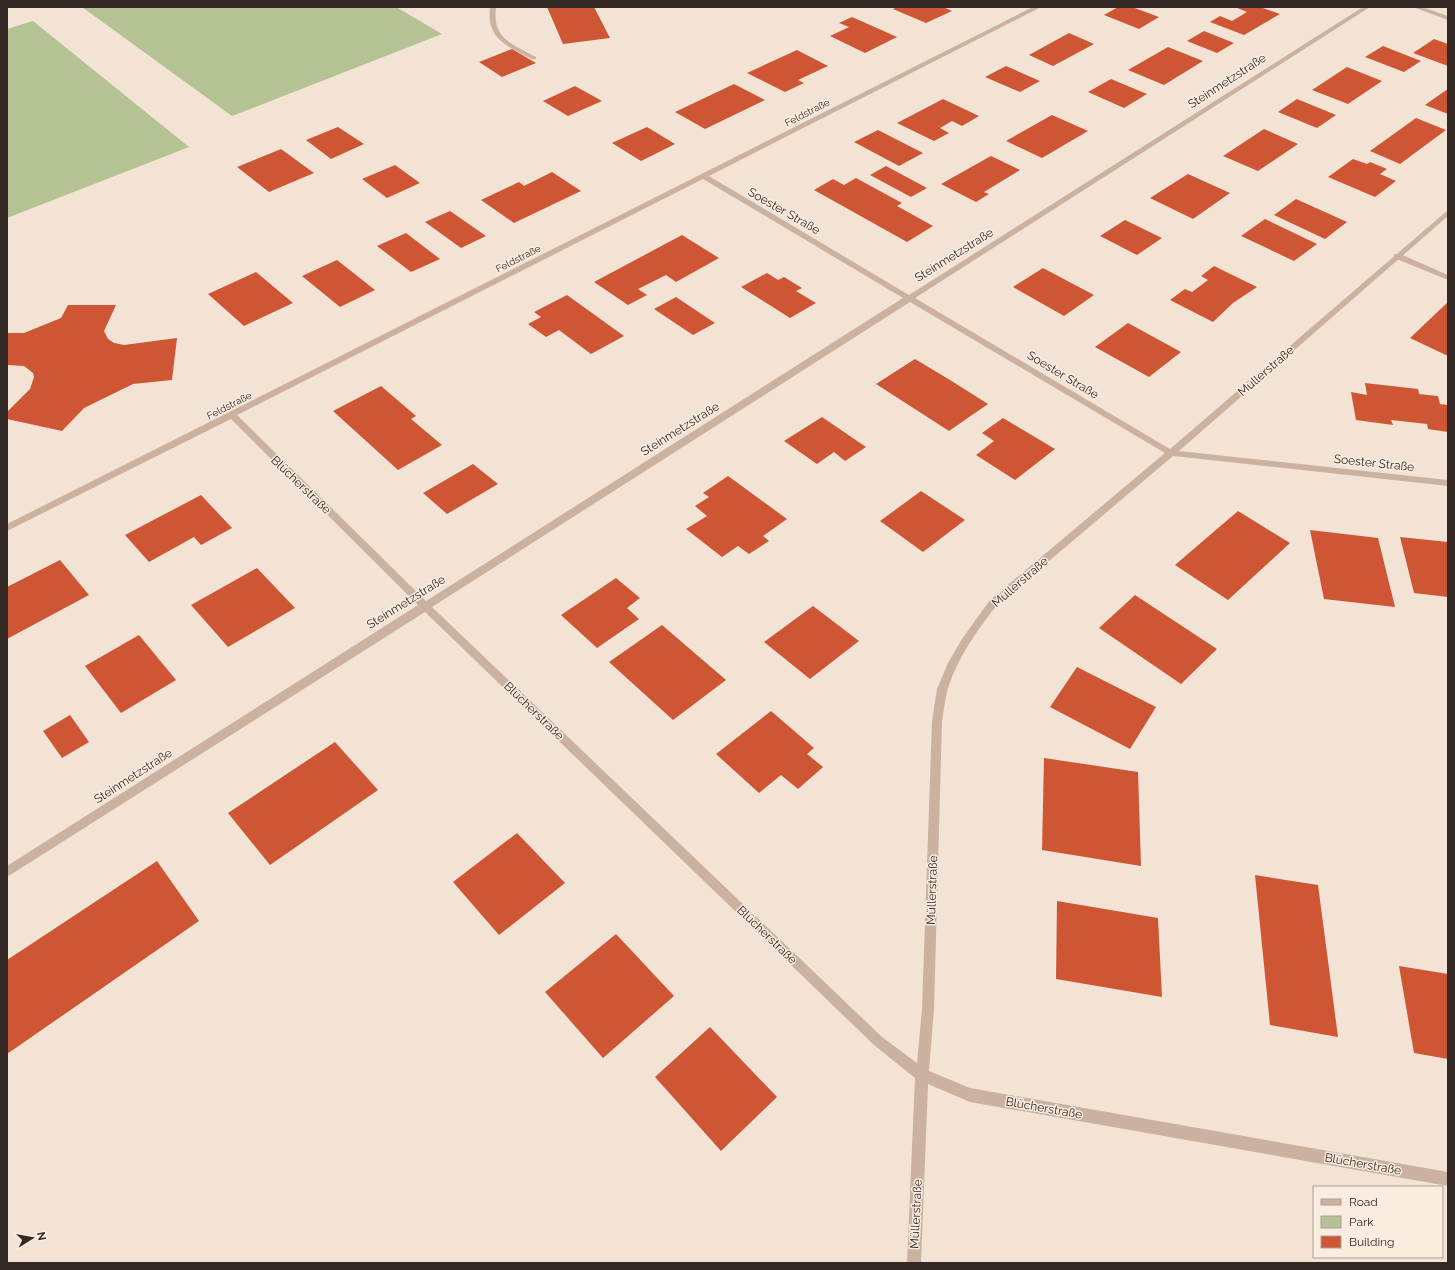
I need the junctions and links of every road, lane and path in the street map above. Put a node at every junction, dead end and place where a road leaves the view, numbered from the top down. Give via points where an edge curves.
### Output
1 (493, 7) edge
2 (1038, 7) edge
3 (1367, 7) edge
4 (1416, 7) edge
5 (1448, 18) edge
6 (534, 58) dead end
7 (703, 176) junction
8 (1448, 212) edge
9 (1397, 256) junction
10 (1448, 278) edge
11 (910, 298) junction
12 (232, 415) junction
13 (1171, 453) junction
14 (1448, 483) edge
15 (7, 528) edge
16 (424, 606) junction
17 (7, 872) edge
18 (922, 1075) junction
19 (1448, 1179) edge
20 (914, 1263) edge

1 - 6 street via 493,28 500,39
2 - 7 street, Feldstraße
3 - 11 street, Steinmetzstraße
4 - 5 street
7 - 11 street, Soester Straße
7 - 12 street, Feldstraße
8 - 9 street, Müllerstraße
9 - 10 street
9 - 13 street, Müllerstraße
11 - 13 street, Soester Straße
11 - 16 street, Steinmetzstraße
12 - 15 street, Feldstraße
12 - 16 street, Blücherstraße
13 - 14 street, Soester Straße
13 - 18 street, Müllerstraße via 993,603 973,630 944,685 937,721 928,1010
16 - 17 street, Steinmetzstraße
16 - 18 street, Blücherstraße via 878,1041
18 - 19 street, Blücherstraße via 970,1095
18 - 20 street, Müllerstraße

